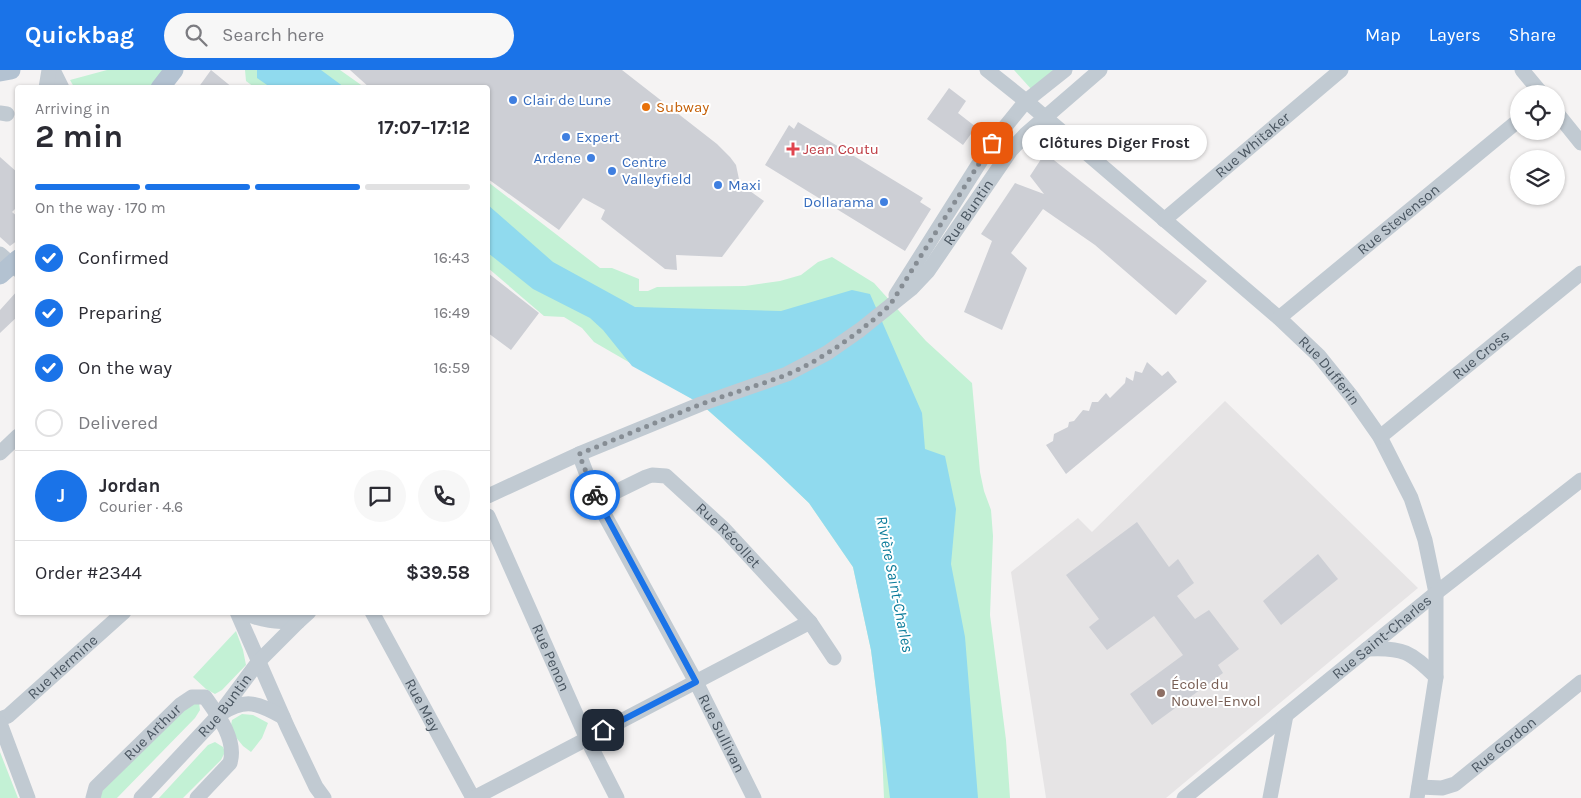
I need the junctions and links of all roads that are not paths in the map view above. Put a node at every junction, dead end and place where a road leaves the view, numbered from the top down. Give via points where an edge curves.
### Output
1 (11, 70) edge
2 (49, 70) edge
3 (54, 70) edge
4 (174, 70) edge
5 (987, 70) edge
6 (1064, 70) edge
7 (1100, 70) edge
8 (1341, 70) edge
9 (1522, 70) edge
10 (0, 72) edge
11 (46, 85) edge
12 (61, 85) edge
13 (162, 85) edge
14 (1534, 85) edge
15 (1026, 101) junction
16 (1044, 118) junction
17 (1565, 123) edge
18 (1510, 127) edge
19 (1581, 143) edge
20 (1164, 220) junction
21 (1581, 273) edge
22 (886, 309) junction
23 (1280, 318) junction
24 (1380, 437) junction
25 (15, 439) edge
26 (0, 453) edge
27 (579, 454) junction
28 (1581, 480) edge
29 (490, 495) edge
30 (597, 501) junction
31 (490, 521) edge
32 (1436, 593) junction
33 (121, 615) edge
34 (238, 615) edge
35 (248, 615) edge
36 (374, 615) edge
37 (303, 617) edge
38 (810, 622) junction
39 (1367, 649) junction
40 (834, 658) dead end
41 (259, 661) junction
42 (1436, 677) junction
43 (696, 682) junction
44 (1581, 682) edge
45 (1286, 715) junction
46 (218, 716) junction
47 (282, 717) junction
48 (0, 719) edge
49 (0, 723) edge
50 (587, 739) junction
51 (1418, 792) edge
52 (28, 798) edge
53 (93, 798) edge
54 (141, 798) edge
55 (197, 798) edge
56 (324, 798) edge
57 (473, 798) edge
58 (617, 798) edge
59 (754, 798) edge
60 (1184, 798) edge
61 (1270, 798) edge

1 - 10 main road
2 - 11 street
3 - 12 street
4 - 13 main road
5 - 15 street, Rue Dufferin
6 - 15 street, Rue Buntin
7 - 16 street, Rue Buntin
8 - 20 street, Rue Whitaker
9 - 14 street
15 - 16 street, Rue Dufferin
15 - 22 street, Rue Buntin via 992,143
16 - 20 street, Rue Dufferin
16 - 22 street, Rue Buntin via 1002,161 928,271
17 - 19 street
18 - 23 street, Rue Stevenson
20 - 23 street, Rue Dufferin
21 - 24 street, Rue Cross
22 - 27 street, Rue Buntin via 827,353 787,374 701,404
23 - 24 street, Rue Dufferin via 1319,356
24 - 32 street, Rue Dufferin via 1411,498 1425,540
25 - 26 street
27 - 29 street, Rue Buntin
27 - 30 street, Rue Sullivan
28 - 32 street, Rue Saint-Charles
30 - 38 street, Rue Récollet via 652,475 666,476 724,529
30 - 43 street, Rue Sullivan
31 - 50 street, Rue Penon
32 - 39 street, Rue Saint-Charles
32 - 42 street, Rue Dufferin
33 - 48 street, Rue Hermine via 8,716
34 - 41 street
35 - 37 street via 281,622
36 - 57 street, Rue May
37 - 41 street, Rue Buntin
38 - 40 street, Rue Récollet
38 - 43 street
39 - 42 street via 1390,648 1410,654
39 - 45 street, Rue Saint-Charles
41 - 46 street, Rue Buntin
41 - 47 street
42 - 51 street, Rue Dufferin
43 - 50 street
43 - 59 street, Rue Sullivan
44 - 51 street, Rue Gordon via 1455,784
45 - 60 street, Rue Saint-Charles
45 - 61 street
46 - 47 street via 239,704 250,704 262,706
46 - 53 street, Rue Arthur via 205,697 192,697 96,787
46 - 54 street, Rue Buntin
46 - 55 street via 228,735 232,757 230,764
47 - 56 street
49 - 52 street
50 - 57 street
50 - 58 street, Rue Penon

